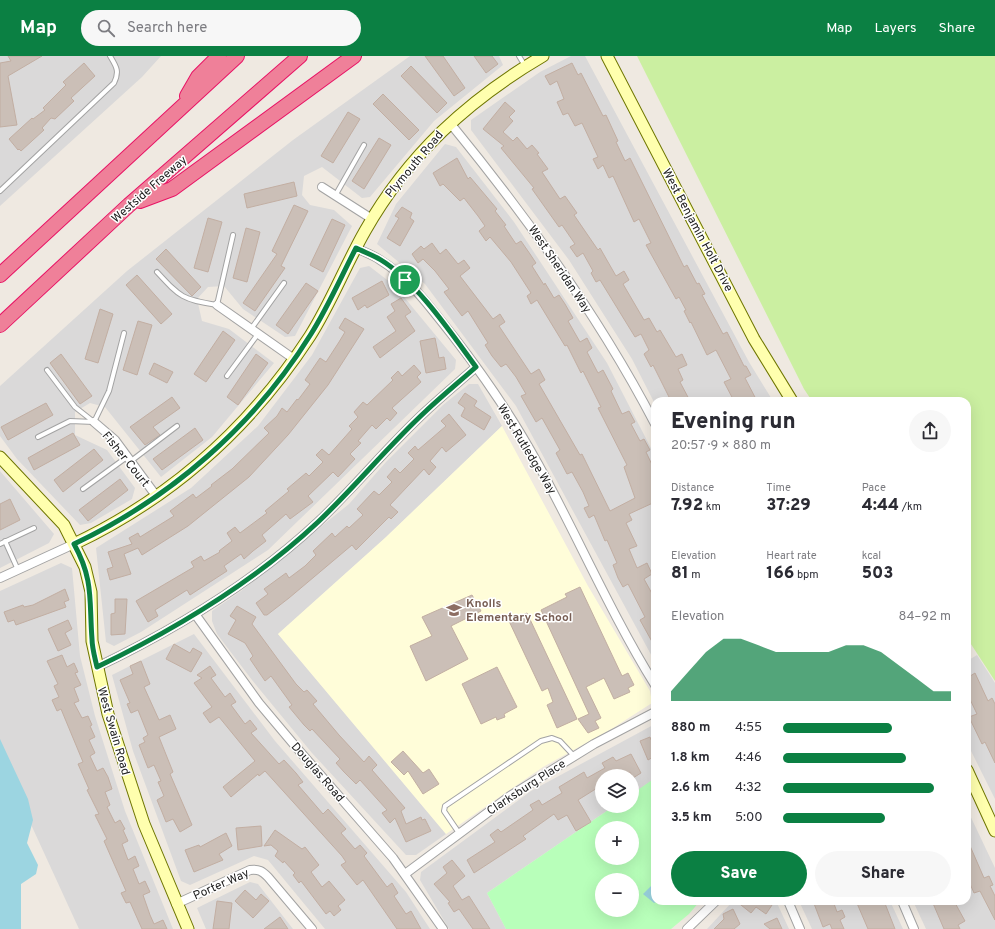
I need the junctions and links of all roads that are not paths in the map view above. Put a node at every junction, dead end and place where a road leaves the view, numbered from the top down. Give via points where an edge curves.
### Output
1 (110, 56) edge
2 (219, 56) edge
3 (237, 56) edge
4 (300, 56) edge
5 (354, 56) edge
6 (519, 56) edge
7 (543, 56) edge
8 (607, 56) edge
9 (525, 66) junction
10 (179, 108) junction
11 (450, 122) junction
12 (364, 145) dead end
13 (322, 187) dead end
14 (0, 191) edge
15 (335, 196) junction
16 (129, 206) junction
17 (372, 219) junction
18 (233, 235) dead end
19 (356, 248) junction
20 (157, 272) dead end
21 (0, 275) edge
22 (284, 283) dead end
23 (217, 305) junction
24 (0, 325) edge
25 (254, 331) junction
26 (124, 333) dead end
27 (294, 359) junction
28 (476, 367) junction
29 (47, 370) dead end
30 (227, 376) dead end
31 (790, 397) edge
32 (651, 417) edge
33 (94, 422) junction
34 (177, 426) dead end
35 (38, 437) dead end
36 (0, 457) edge
37 (129, 459) junction
38 (84, 489) dead end
39 (157, 497) junction
40 (34, 528) dead end
41 (5, 541) junction
42 (0, 544) edge
43 (74, 544) junction
44 (18, 570) junction
45 (0, 578) edge
46 (195, 614) junction
47 (97, 667) junction
48 (651, 679) edge
49 (651, 714) edge
50 (574, 756) junction
51 (971, 779) edge
52 (995, 831) edge
53 (459, 832) junction
54 (405, 874) junction
55 (176, 904) junction
56 (712, 905) edge
57 (790, 905) edge
58 (904, 905) edge
59 (188, 929) edge
60 (312, 929) edge
61 (443, 929) edge
62 (687, 929) edge
63 (800, 929) edge
64 (914, 929) edge

1 - 14 lane via 117,68 118,75 114,83
2 - 10 highway via 198,77
3 - 10 highway
4 - 16 highway, Westside Freeway
5 - 16 highway via 172,189
6 - 9 lane
7 - 9 street, Plymouth Road
8 - 31 street, West Benjamin Holt Drive via 754,338
9 - 11 street, Plymouth Road
10 - 21 highway
11 - 17 street, Plymouth Road via 398,180
11 - 32 street, West Sheridan Way via 553,257 616,355
12 - 15 lane
13 - 15 street
15 - 17 street
16 - 24 highway, Westside Freeway
17 - 19 street, Plymouth Road
18 - 23 lane
19 - 27 street, Plymouth Road via 325,310
19 - 28 street, West Rutledge Way via 381,260 405,280
20 - 23 lane via 182,297
22 - 25 lane
23 - 25 street
25 - 27 street
25 - 30 lane
26 - 33 lane via 109,391
27 - 39 street, Plymouth Road via 269,393 226,441
28 - 46 street via 426,410 318,522 274,560
28 - 48 street, West Rutledge Way via 537,462 616,617
29 - 33 lane via 75,407
33 - 35 lane via 70,421
33 - 37 street, Fisher Court via 115,440
34 - 37 lane
36 - 43 street, West Swain Road via 64,525
37 - 38 lane
37 - 39 street, Fisher Court
39 - 43 street, Plymouth Road
40 - 41 lane
41 - 42 lane
41 - 44 lane
43 - 44 street, Plymouth Road
43 - 47 street, West Swain Road via 85,567 91,592 92,641
44 - 45 street, Plymouth Road
46 - 47 street
46 - 54 street, Douglas Road via 259,703 379,840
47 - 55 street, West Swain Road via 126,773
49 - 50 street, Clarksburg Place
50 - 53 street, Clarksburg Place
50 - 53 lane via 560,741 552,738 534,744 445,806 444,811
51 - 52 street
53 - 54 street, Clarksburg Place
54 - 61 street, Douglas Road
55 - 59 street, West Swain Road
55 - 60 street, Porter Way via 256,869 268,877
56 - 62 street
57 - 63 street
58 - 64 street

